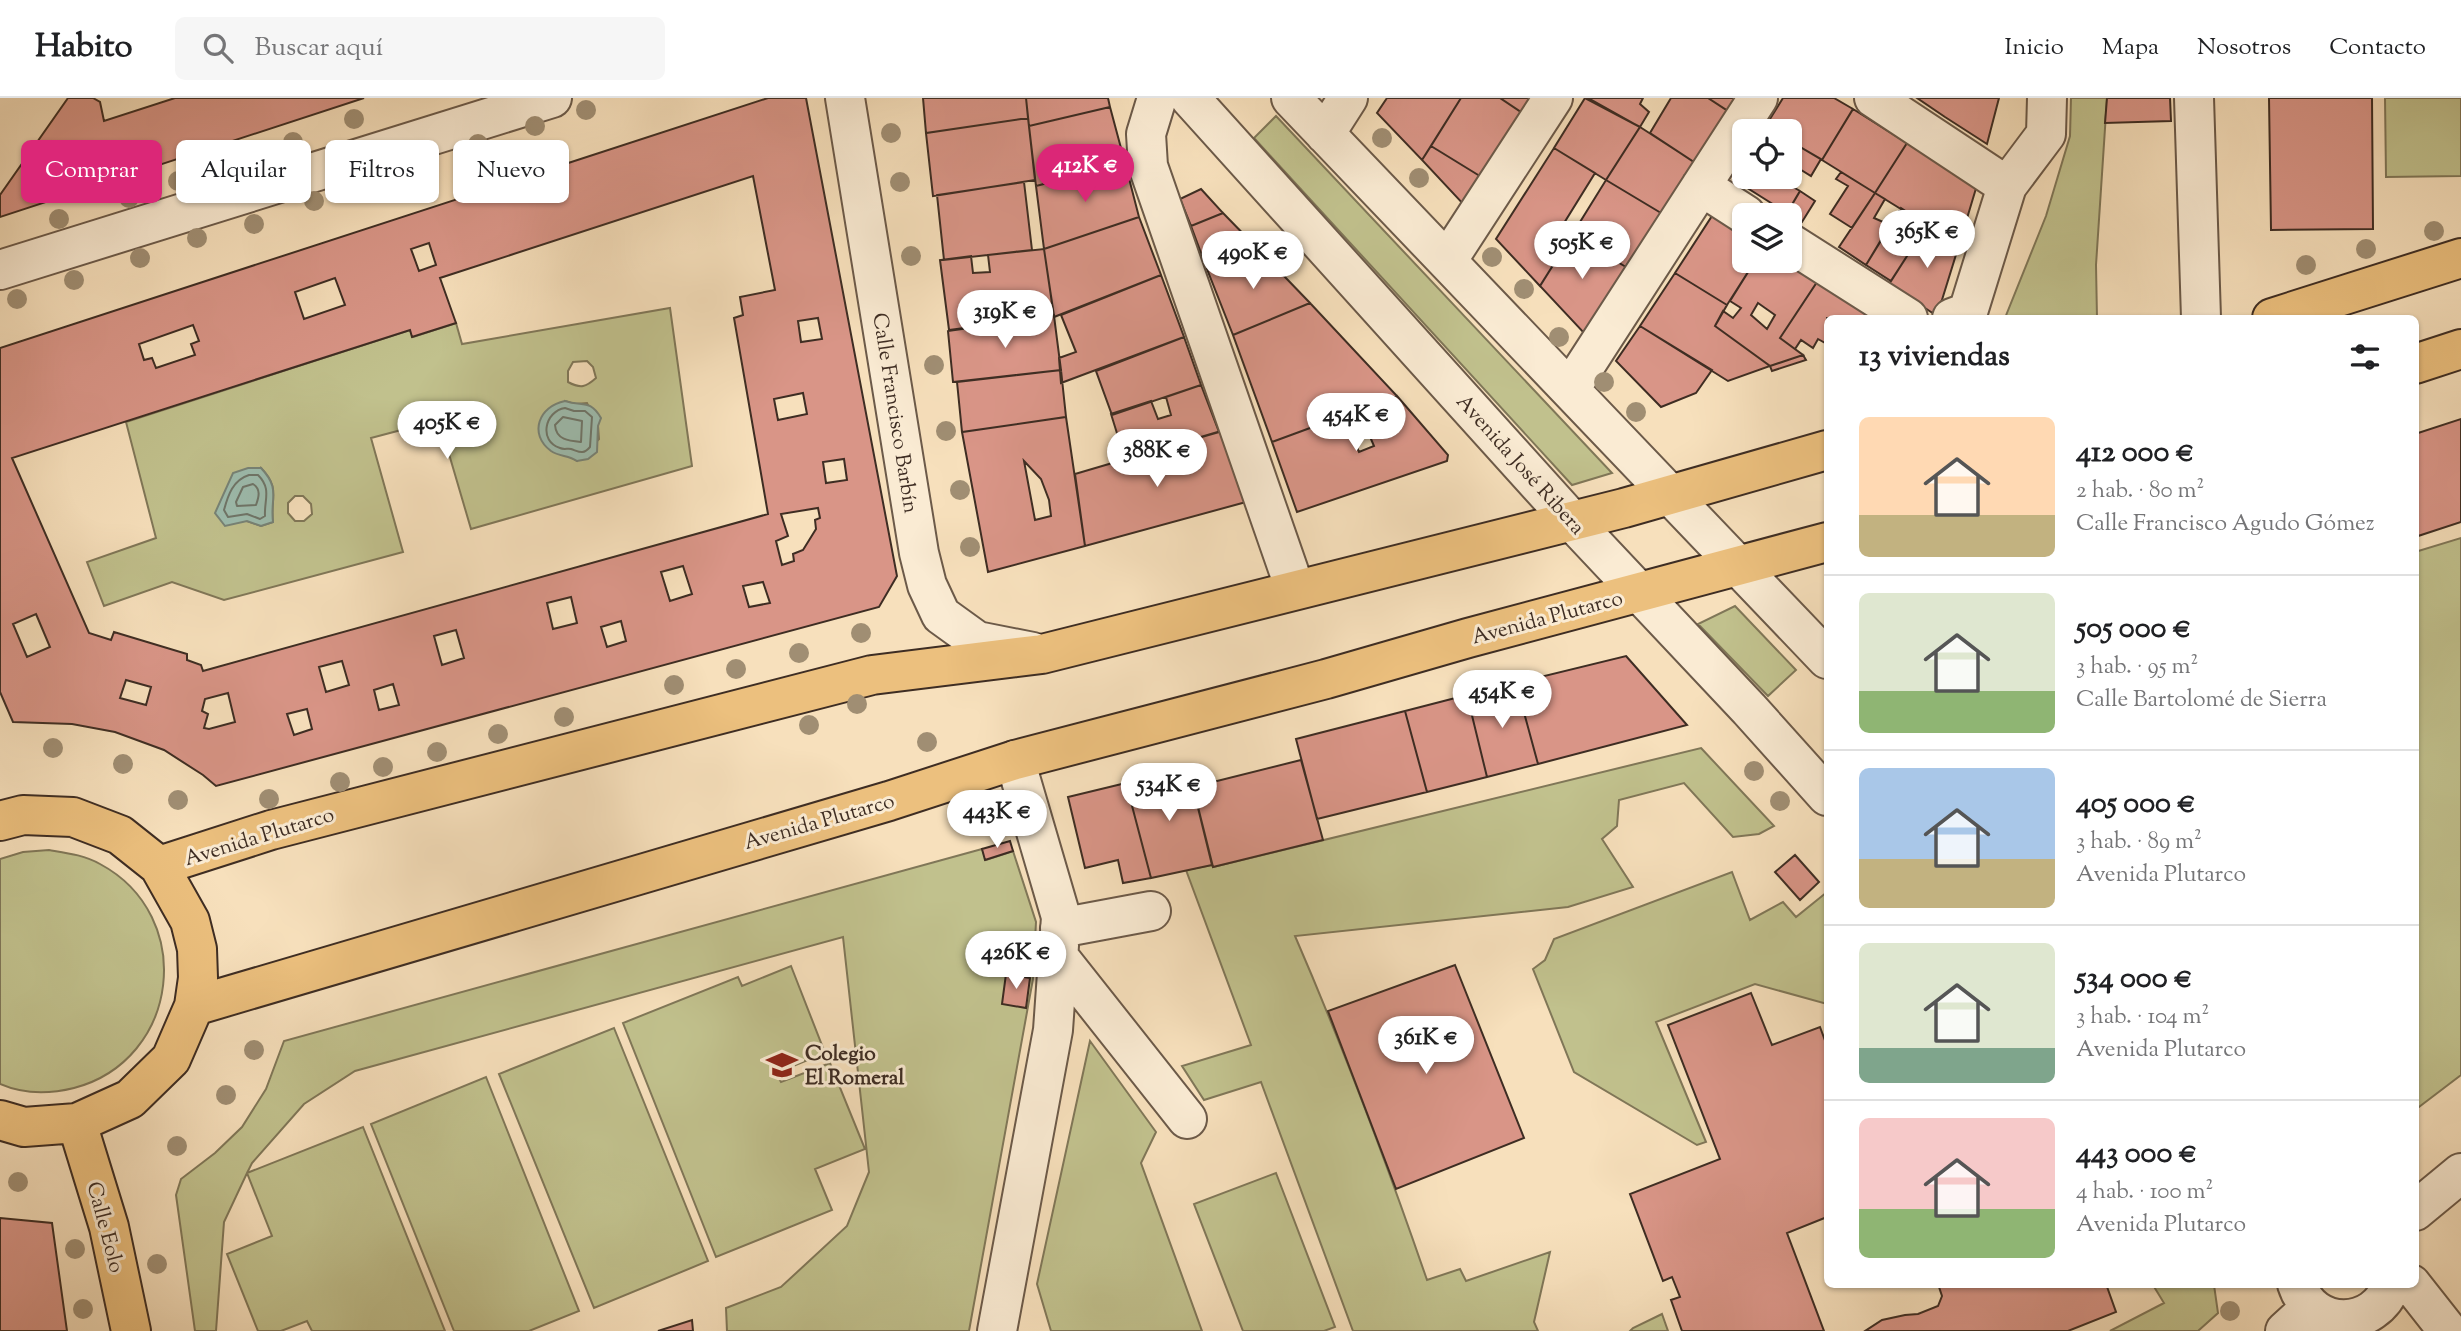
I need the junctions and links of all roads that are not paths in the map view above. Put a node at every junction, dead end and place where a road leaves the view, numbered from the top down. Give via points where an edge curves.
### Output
1 (552, 98) edge
2 (845, 98) edge
3 (1157, 98) edge
4 (1190, 98) edge
5 (1291, 98) edge
6 (1348, 98) edge
7 (1553, 98) edge
8 (1758, 98) edge
9 (1874, 98) edge
10 (2047, 98) edge
11 (2194, 98) edge
12 (1325, 134) junction
13 (1701, 186) junction
14 (2007, 186) junction
15 (1732, 206) edge
16 (1802, 251) edge
17 (2461, 258) edge
18 (1447, 261) junction
19 (0, 270) edge
20 (1903, 315) edge
21 (1960, 315) edge
22 (2201, 315) edge
23 (2281, 315) edge
24 (2461, 349) edge
25 (2419, 363) edge
26 (1570, 389) junction
27 (1824, 451) edge
28 (1671, 495) junction
29 (1572, 521) junction
30 (1824, 543) edge
31 (1737, 567) junction
32 (1295, 589) junction
33 (1639, 593) junction
34 (1042, 654) junction
35 (1824, 656) edge
36 (1015, 760) junction
37 (1824, 793) edge
38 (0, 821) edge
39 (159, 866) junction
40 (1151, 911) dead end
41 (1060, 934) junction
42 (194, 1006) junction
43 (1187, 1119) dead end
44 (0, 1120) edge
45 (77, 1124) junction
46 (2461, 1173) edge
47 (2419, 1208) edge
48 (2390, 1288) edge
49 (2414, 1288) edge
50 (2317, 1315) edge
51 (131, 1331) edge
52 (998, 1331) edge
53 (2448, 1331) edge

1 - 19 street
2 - 34 street, Calle Francisco Barbín via 927,585 941,615 978,641
3 - 32 street via 1146,134 1149,166
4 - 29 street, Avenida José Ribera
5 - 12 street
6 - 12 street
7 - 18 street
8 - 13 street
9 - 14 street
10 - 14 street via 2046,134
11 - 22 street
12 - 18 street
13 - 15 street
13 - 26 street
14 - 21 street via 1968,312
16 - 20 street
17 - 23 main road
18 - 26 street
24 - 25 main road
26 - 28 street
27 - 28 main road, Avenida Plutarco
28 - 29 main road, Avenida Plutarco
28 - 31 street
29 - 32 main road, Avenida Plutarco
29 - 33 street, Avenida José Ribera
30 - 31 main road, Avenida Plutarco
31 - 33 main road, Avenida Plutarco
31 - 35 street
32 - 34 main road, Avenida Plutarco
33 - 36 main road, Avenida Plutarco
33 - 37 street, Avenida José Ribera
34 - 39 main road, Avenida Plutarco via 872,675 271,830
36 - 41 street
36 - 42 main road, Avenida Plutarco
38 - 39 main road via 23,815 73,817 120,835
39 - 42 main road via 191,921 197,949
40 - 41 street
41 - 43 street
41 - 52 street via 1053,1030
42 - 45 main road via 171,1059 130,1099
44 - 45 main road via 24,1127
45 - 51 main road, Calle Eolo via 109,1227
46 - 47 street
48 - 50 street via 2380,1306 2359,1319
49 - 53 street

